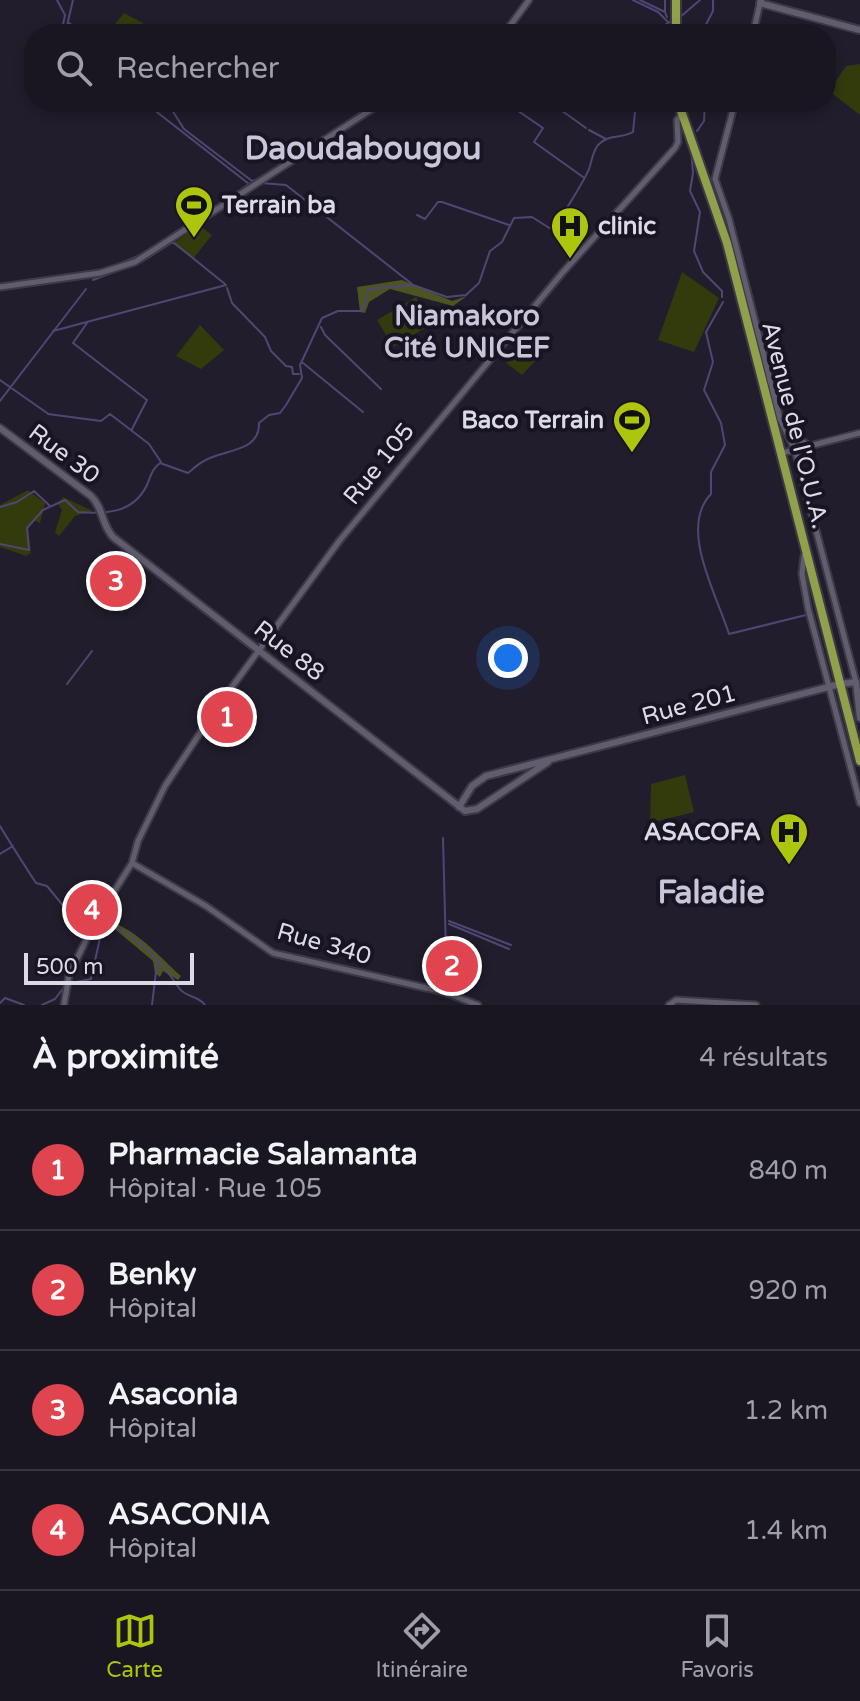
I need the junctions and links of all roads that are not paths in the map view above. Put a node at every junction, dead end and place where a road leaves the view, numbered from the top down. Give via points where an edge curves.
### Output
1 (529, 0) edge
2 (674, 0) edge
3 (760, 2) edge
4 (511, 24) edge
5 (674, 24) edge
6 (755, 24) edge
7 (860, 30) edge
8 (368, 112) edge
9 (684, 112) edge
10 (732, 112) edge
11 (682, 114) joint
12 (0, 287) edge
13 (770, 412) junction
14 (0, 428) edge
15 (787, 432) junction
16 (860, 433) edge
17 (810, 446) junction
18 (795, 450) junction
19 (783, 453) junction
20 (103, 520) joint
21 (841, 624) junction
22 (830, 626) junction
23 (258, 650) junction
24 (856, 682) junction
25 (842, 684) junction
26 (830, 687) junction
27 (860, 718) edge
28 (860, 745) edge
29 (860, 761) edge
30 (548, 762) junction
31 (860, 803) edge
32 (459, 807) junction
33 (132, 863) junction
34 (64, 1005) edge
35 (478, 1005) edge
36 (669, 1005) edge
37 (756, 1005) edge

1 - 4 street
2 - 5 highway
3 - 6 street
3 - 7 main road
8 - 12 street via 135,262 100,273
9 - 19 highway, Avenue de l'O.U.A. via 721,209
10 - 15 street, Avenue de l'O.U.A. via 714,176
11 - 13 highway, Avenue de l'O.U.A. via 718,210
11 - 23 street, Rue 105 via 675,148 441,416
13 - 19 highway, Avenue de l'O.U.A.
13 - 26 street, Avenue de l'O.U.A. via 804,557 808,609
14 - 20 main road, Rue 30 via 91,496
15 - 17 street
15 - 18 street, Avenue de l'O.U.A.
16 - 17 street
17 - 18 street
18 - 19 street
18 - 21 street, Avenue de l'O.U.A.
19 - 22 highway, Avenue de l'O.U.A.
19 - 25 highway, Avenue de l'O.U.A.
20 - 23 main road, Rue 88 via 113,537
21 - 22 street
21 - 24 street, Avenue de l'O.U.A.
22 - 25 highway, Avenue de l'O.U.A.
23 - 32 main road, Rue 88
23 - 33 street, Rue 105 via 165,786
24 - 25 main road, Rue 201
24 - 27 main road, Avenue de l'O.U.A.
25 - 26 main road, Rue 201
25 - 28 highway, Avenue de l'O.U.A.
25 - 29 highway, Avenue de l'O.U.A.
26 - 30 main road, Rue 201
26 - 31 street, Avenue de l'O.U.A.
30 - 32 main road via 477,809
30 - 32 main road, Rue 201 via 478,779
33 - 34 street, Rue 105 via 91,929 69,975
33 - 35 street, Rue 340 via 270,952 444,992
36 - 37 street via 676,1000

